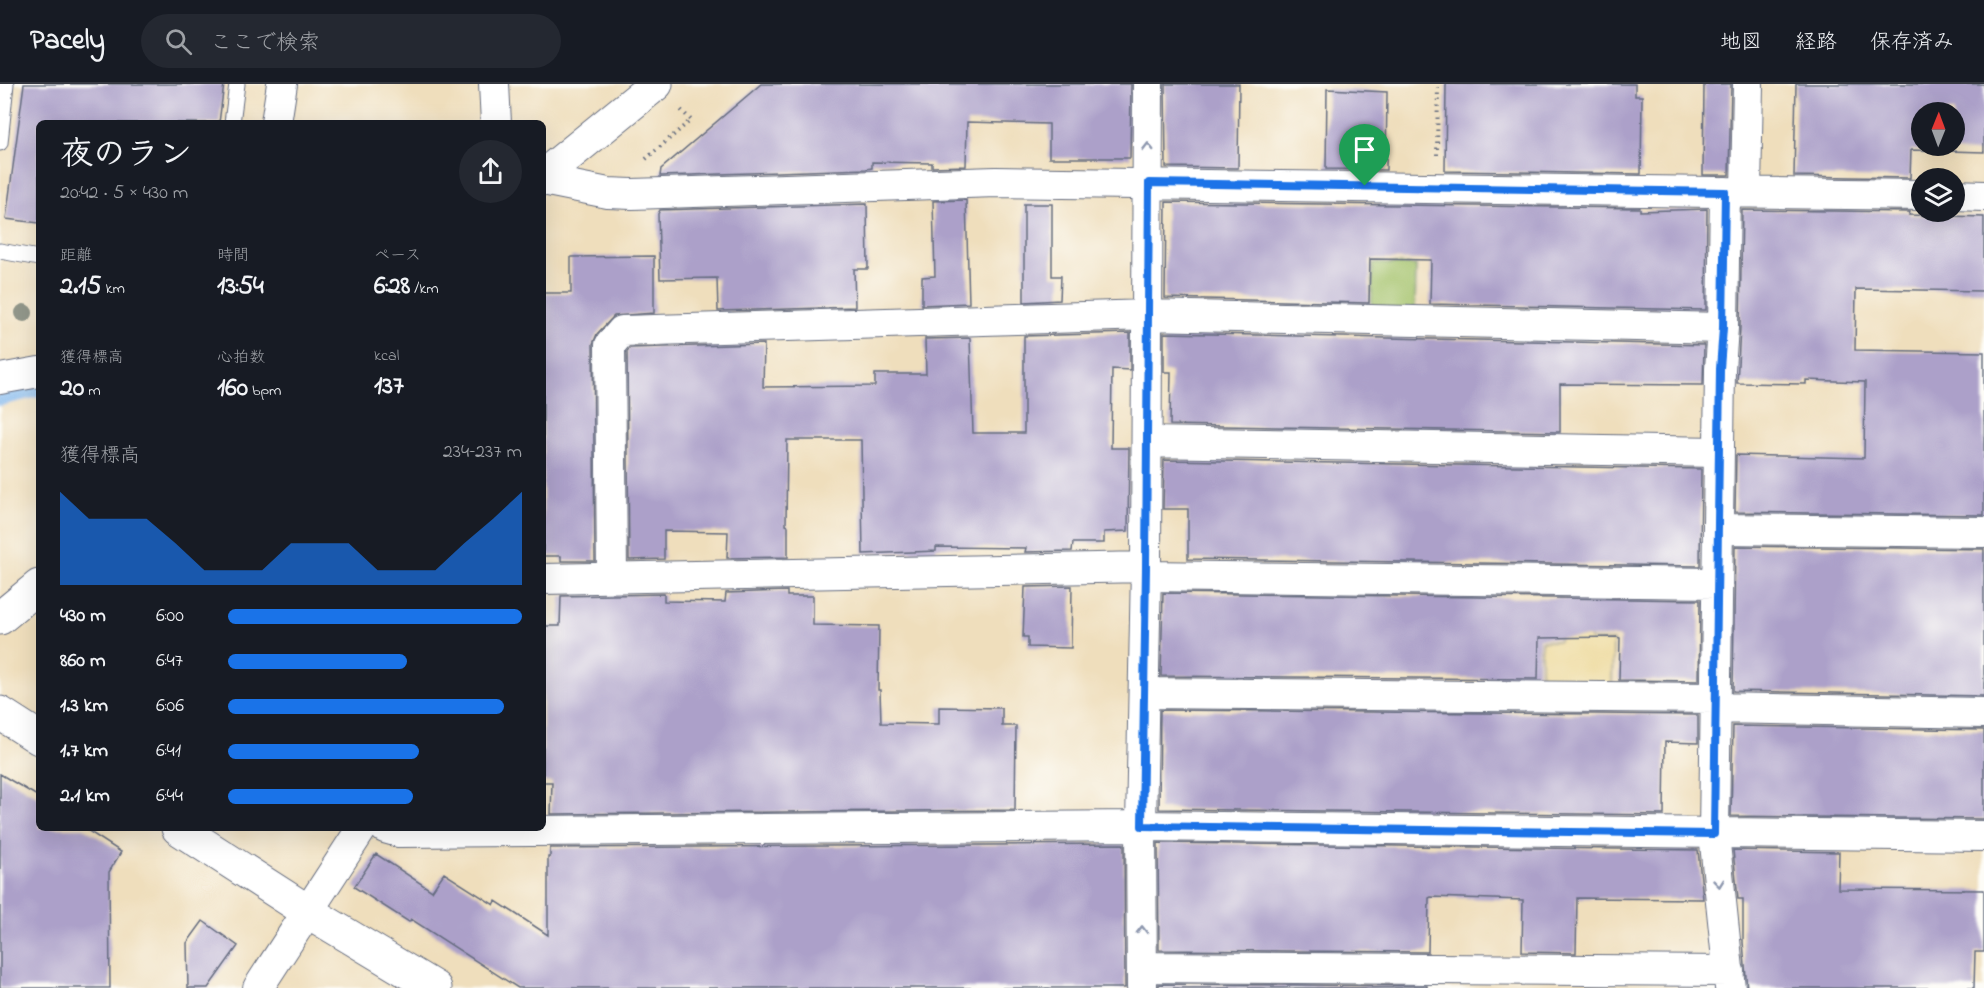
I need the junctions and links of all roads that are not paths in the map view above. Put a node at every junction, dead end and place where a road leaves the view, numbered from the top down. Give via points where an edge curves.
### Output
1 (6, 84) edge
2 (237, 84) edge
3 (282, 84) edge
4 (494, 84) edge
5 (657, 84) edge
6 (1148, 84) edge
7 (1748, 84) edge
8 (232, 120) edge
9 (276, 120) edge
10 (496, 120) edge
11 (0, 143) edge
12 (546, 176) edge
13 (546, 179) edge
14 (1149, 183) junction
15 (1736, 192) junction
16 (1911, 195) edge
17 (1965, 195) edge
18 (1984, 196) edge
19 (0, 251) edge
20 (36, 257) edge
21 (1148, 315) junction
22 (1723, 328) junction
23 (36, 373) edge
24 (0, 379) edge
25 (1147, 442) junction
26 (1719, 452) junction
27 (1718, 529) junction
28 (1984, 532) edge
29 (1146, 571) junction
30 (612, 577) junction
31 (546, 579) edge
32 (1717, 583) junction
33 (36, 588) edge
34 (0, 618) edge
35 (1144, 693) junction
36 (1715, 703) junction
37 (0, 713) edge
38 (1984, 713) edge
39 (36, 736) edge
40 (1142, 826) junction
41 (183, 831) edge
42 (360, 831) edge
43 (396, 831) edge
44 (533, 831) edge
45 (546, 831) edge
46 (1714, 834) junction
47 (1984, 836) edge
48 (307, 911) junction
49 (1142, 978) edge
50 (1729, 980) edge
51 (258, 988) edge
52 (435, 988) edge

1 - 11 lane
2 - 8 lane
3 - 9 street
4 - 10 street
5 - 12 main road
14 -> 6 street
7 - 15 street
13 - 14 street via 608,193 632,194 996,182
14 - 15 street
14 - 21 street
15 - 16 street
15 - 22 street
17 - 18 street
19 - 20 lane
21 - 22 street
21 - 25 street
21 - 30 street via 622,331 610,345
22 - 26 street
23 - 24 street
25 - 26 street
25 - 29 street
26 - 27 street
27 - 28 street
27 - 32 street
29 - 30 street
29 - 32 street
29 - 35 street
30 - 31 street
32 - 36 street
33 - 34 main road
35 - 36 street
35 - 40 street
36 - 38 street
36 - 46 street
37 - 39 main road
40 - 45 street
40 - 46 street
49 -> 40 street
41 - 48 main road
42 - 48 street
43 - 44 street
46 - 47 street
46 -> 50 street
48 - 51 street
48 - 52 main road
49 - 50 street

